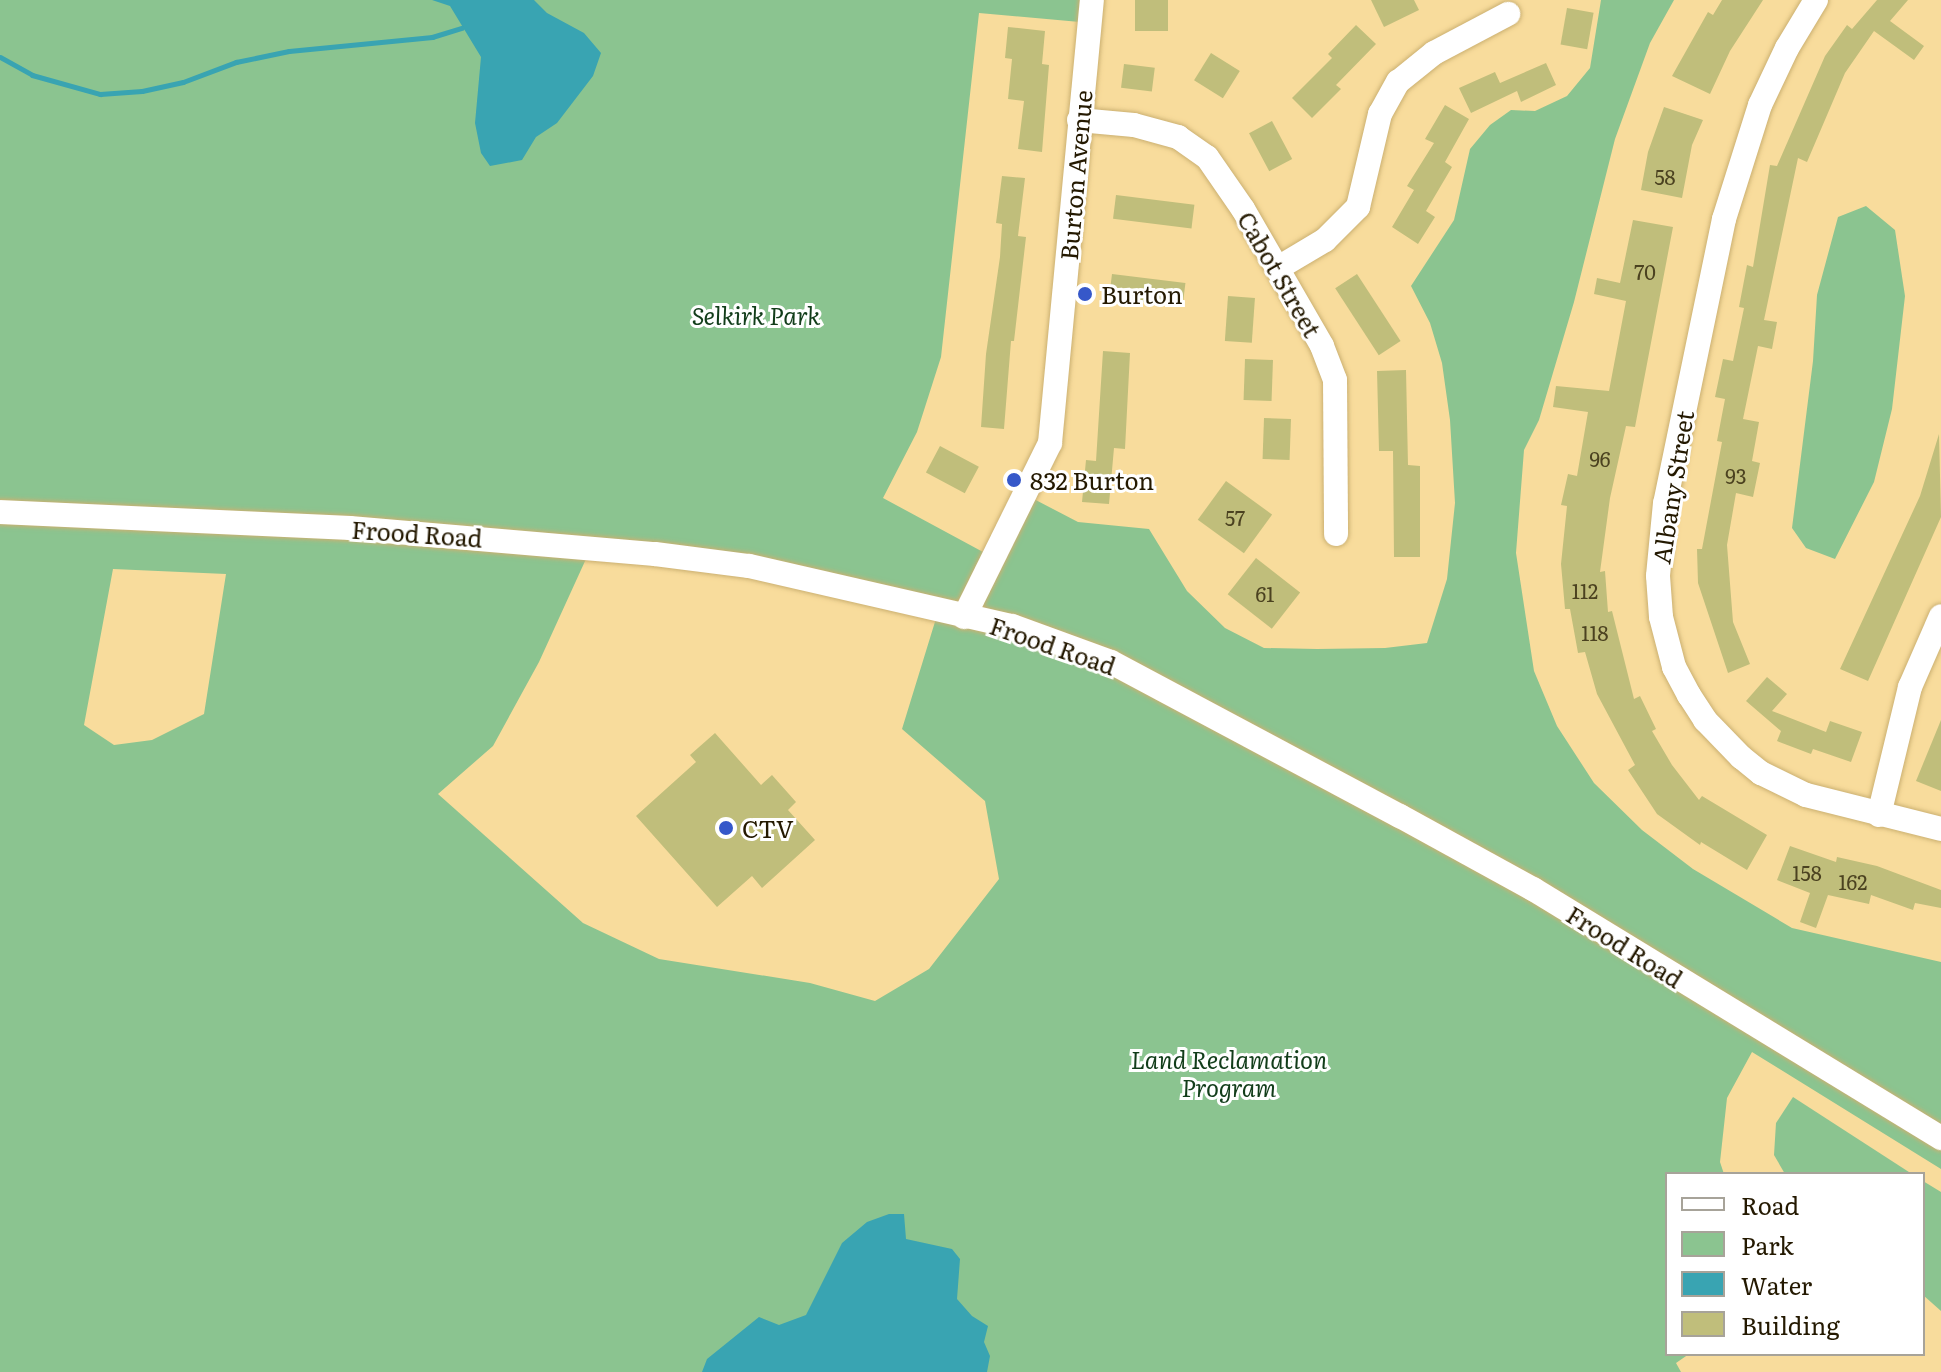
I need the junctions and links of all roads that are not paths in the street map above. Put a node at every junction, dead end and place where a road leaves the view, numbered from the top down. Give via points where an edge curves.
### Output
1 (1092, 0) edge
2 (1816, 0) edge
3 (1508, 14) dead end
4 (1079, 120) junction
5 (1278, 268) junction
6 (0, 512) edge
7 (1336, 534) dead end
8 (1941, 616) edge
9 (964, 617) junction
10 (1879, 815) junction
11 (1941, 829) edge
12 (1941, 1138) edge

1 - 4 street, Burton Avenue
2 - 10 street, Albany Street via 1760,105 1724,219 1665,503 1658,576 1661,617 1674,667 1689,695 1741,757 1806,795
3 - 5 street via 1434,53 1398,82 1380,114 1358,207 1325,240
4 - 5 street, Cabot Street via 1134,125 1194,147 1222,177
4 - 9 street, Burton Avenue via 1050,443
5 - 7 street, Cabot Street via 1335,380
6 - 9 street, Frood Road via 350,528 619,550 749,566
8 - 10 street via 1910,687
9 - 12 street, Frood Road via 1012,626 1111,662 1164,688 1533,889
10 - 11 street, Albany Street

